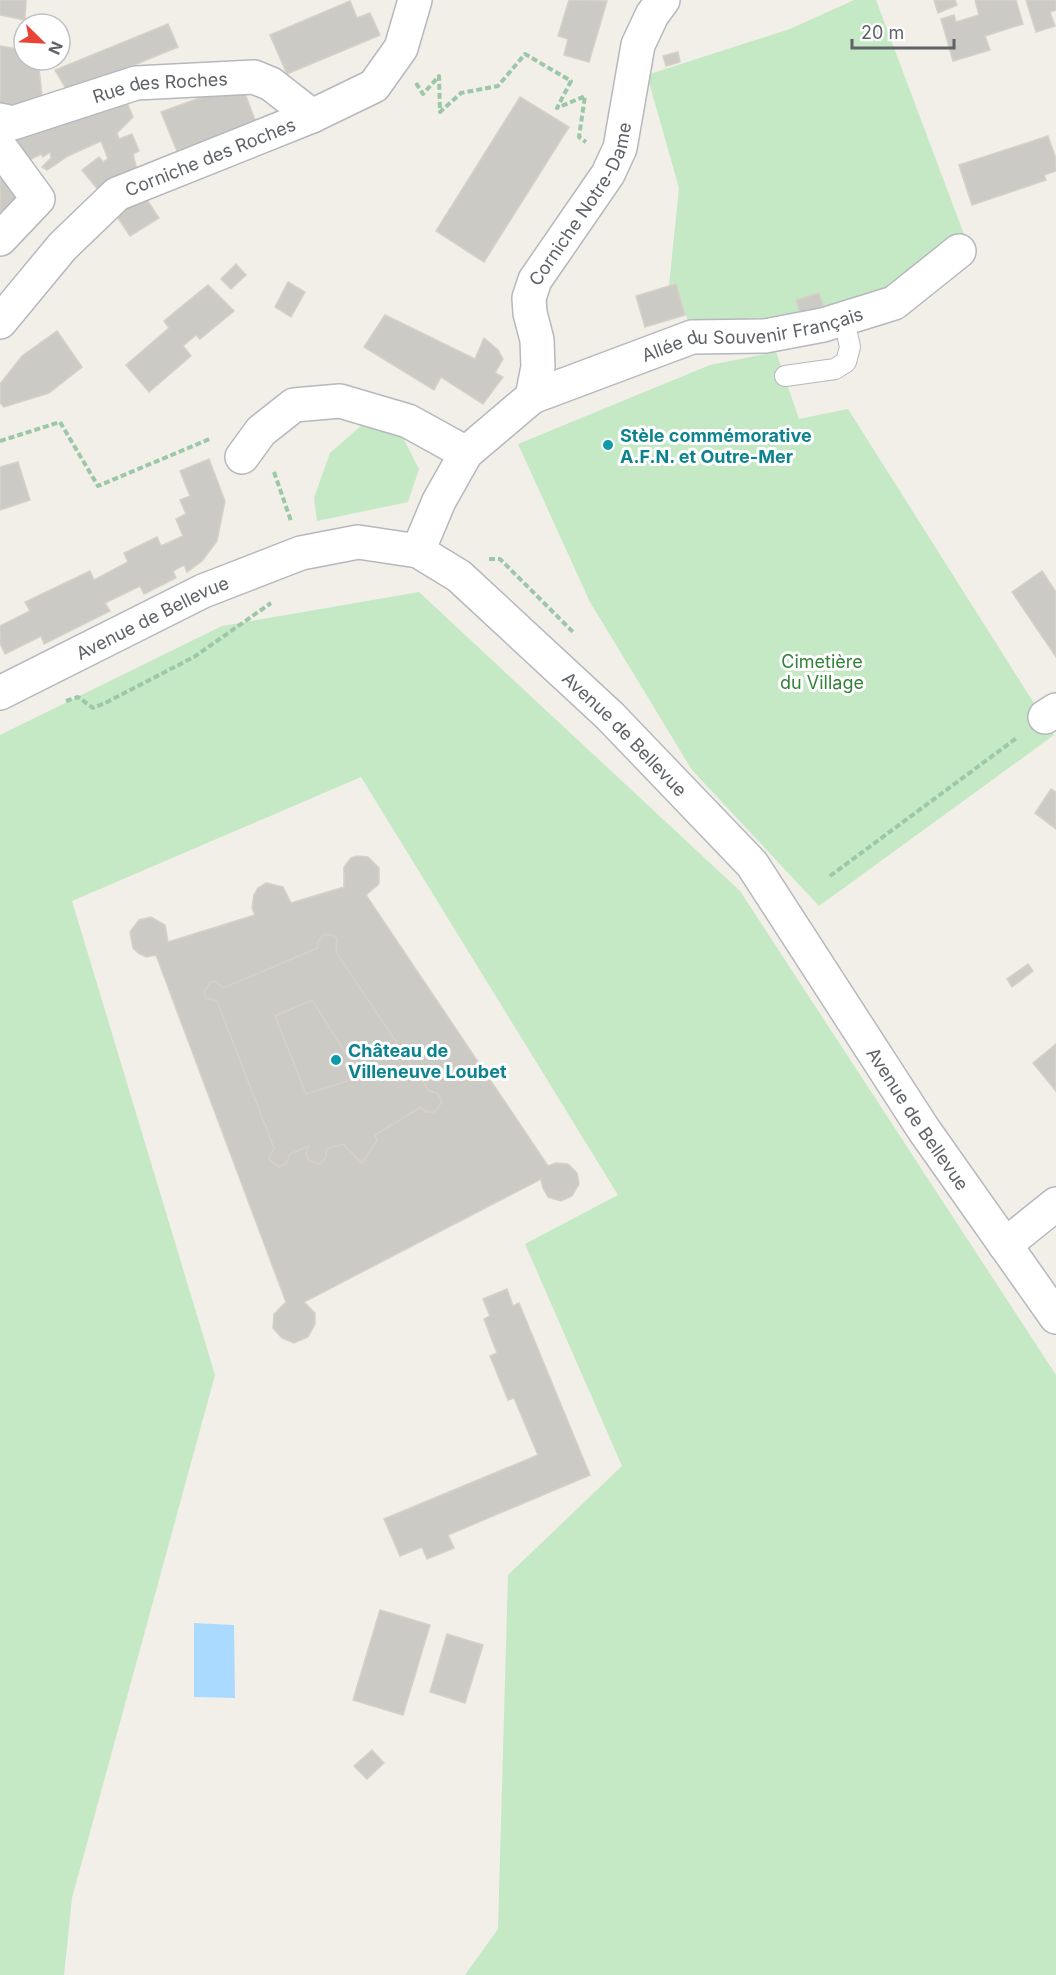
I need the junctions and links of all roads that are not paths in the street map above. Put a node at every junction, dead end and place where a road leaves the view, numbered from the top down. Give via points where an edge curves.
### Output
1 (415, 0) edge
2 (663, 0) edge
3 (312, 117) junction
4 (3, 130) edge
5 (0, 239) edge
6 (958, 252) dead end
7 (3, 310) edge
8 (844, 319) junction
9 (785, 376) dead end
10 (532, 396) junction
11 (466, 453) junction
12 (242, 458) road end
13 (418, 551) junction
14 (0, 693) edge
15 (1056, 1204) edge
16 (1005, 1245) junction
17 (1056, 1317) edge

1 - 3 street, Corniche des Roches via 401,48 374,86
2 - 10 street, Corniche Notre-Dame via 638,45 620,148 608,174 535,280 529,297 537,358
3 - 4 street, Rue des Roches via 271,84 254,77 136,83
3 - 7 street, Corniche des Roches via 117,194
4 - 5 street via 39,199
6 - 8 street, Allée du Souvenir Français via 894,303
8 - 9 lane via 850,347 846,362 835,369
8 - 10 street, Allée du Souvenir Français via 765,336 692,337
10 - 11 street
11 - 12 street via 408,421 340,401 294,405 261,430
11 - 13 street via 439,501
13 - 14 street, Avenue de Bellevue via 358,542 301,553 203,591
13 - 16 street, Avenue de Bellevue via 459,576 602,708 752,864 924,1130
15 - 16 street
16 - 17 street, Avenue de Bellevue

